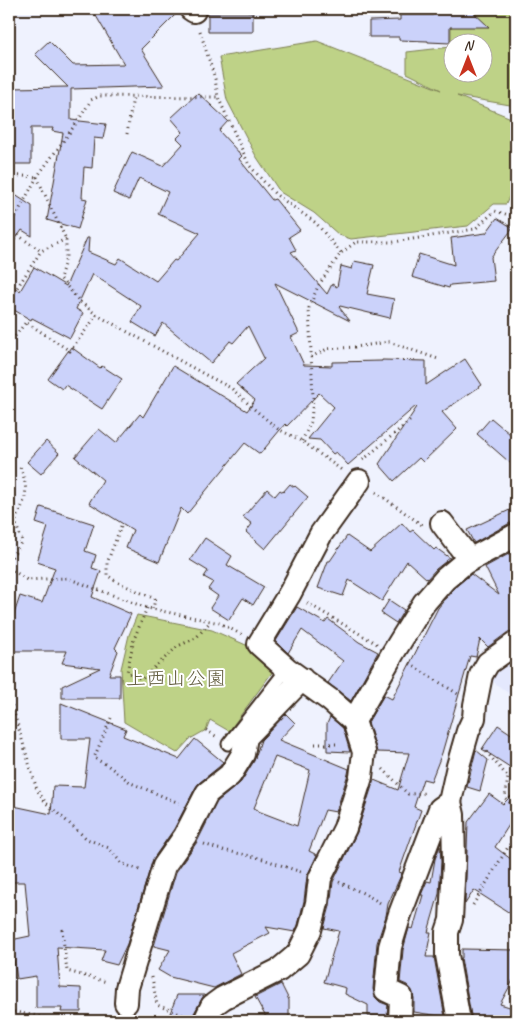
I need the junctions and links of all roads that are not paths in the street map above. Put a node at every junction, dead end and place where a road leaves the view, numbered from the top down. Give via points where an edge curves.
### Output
1 (360, 471) road end
2 (434, 526) road end
3 (516, 535) edge
4 (470, 560) junction
5 (516, 643) edge
6 (295, 674) junction
7 (354, 721) junction
8 (228, 744) dead end
9 (450, 802) junction
10 (126, 995) road end
11 (198, 1020) edge
12 (400, 1021) edge
13 (459, 1021) edge

1 - 6 street via 259,644
2 - 4 street
3 - 4 street
4 - 7 street via 424,602
5 - 9 street via 488,663 481,675 474,718 460,757
6 - 7 street
6 - 8 lane
6 - 10 street via 246,737 243,754 230,775 208,793 167,861
7 - 11 street via 364,752 361,777 345,828 320,878 310,930 298,954 279,970 223,998
9 - 12 street via 440,809 390,947 386,990 401,997
9 - 13 street via 454,862 447,954

